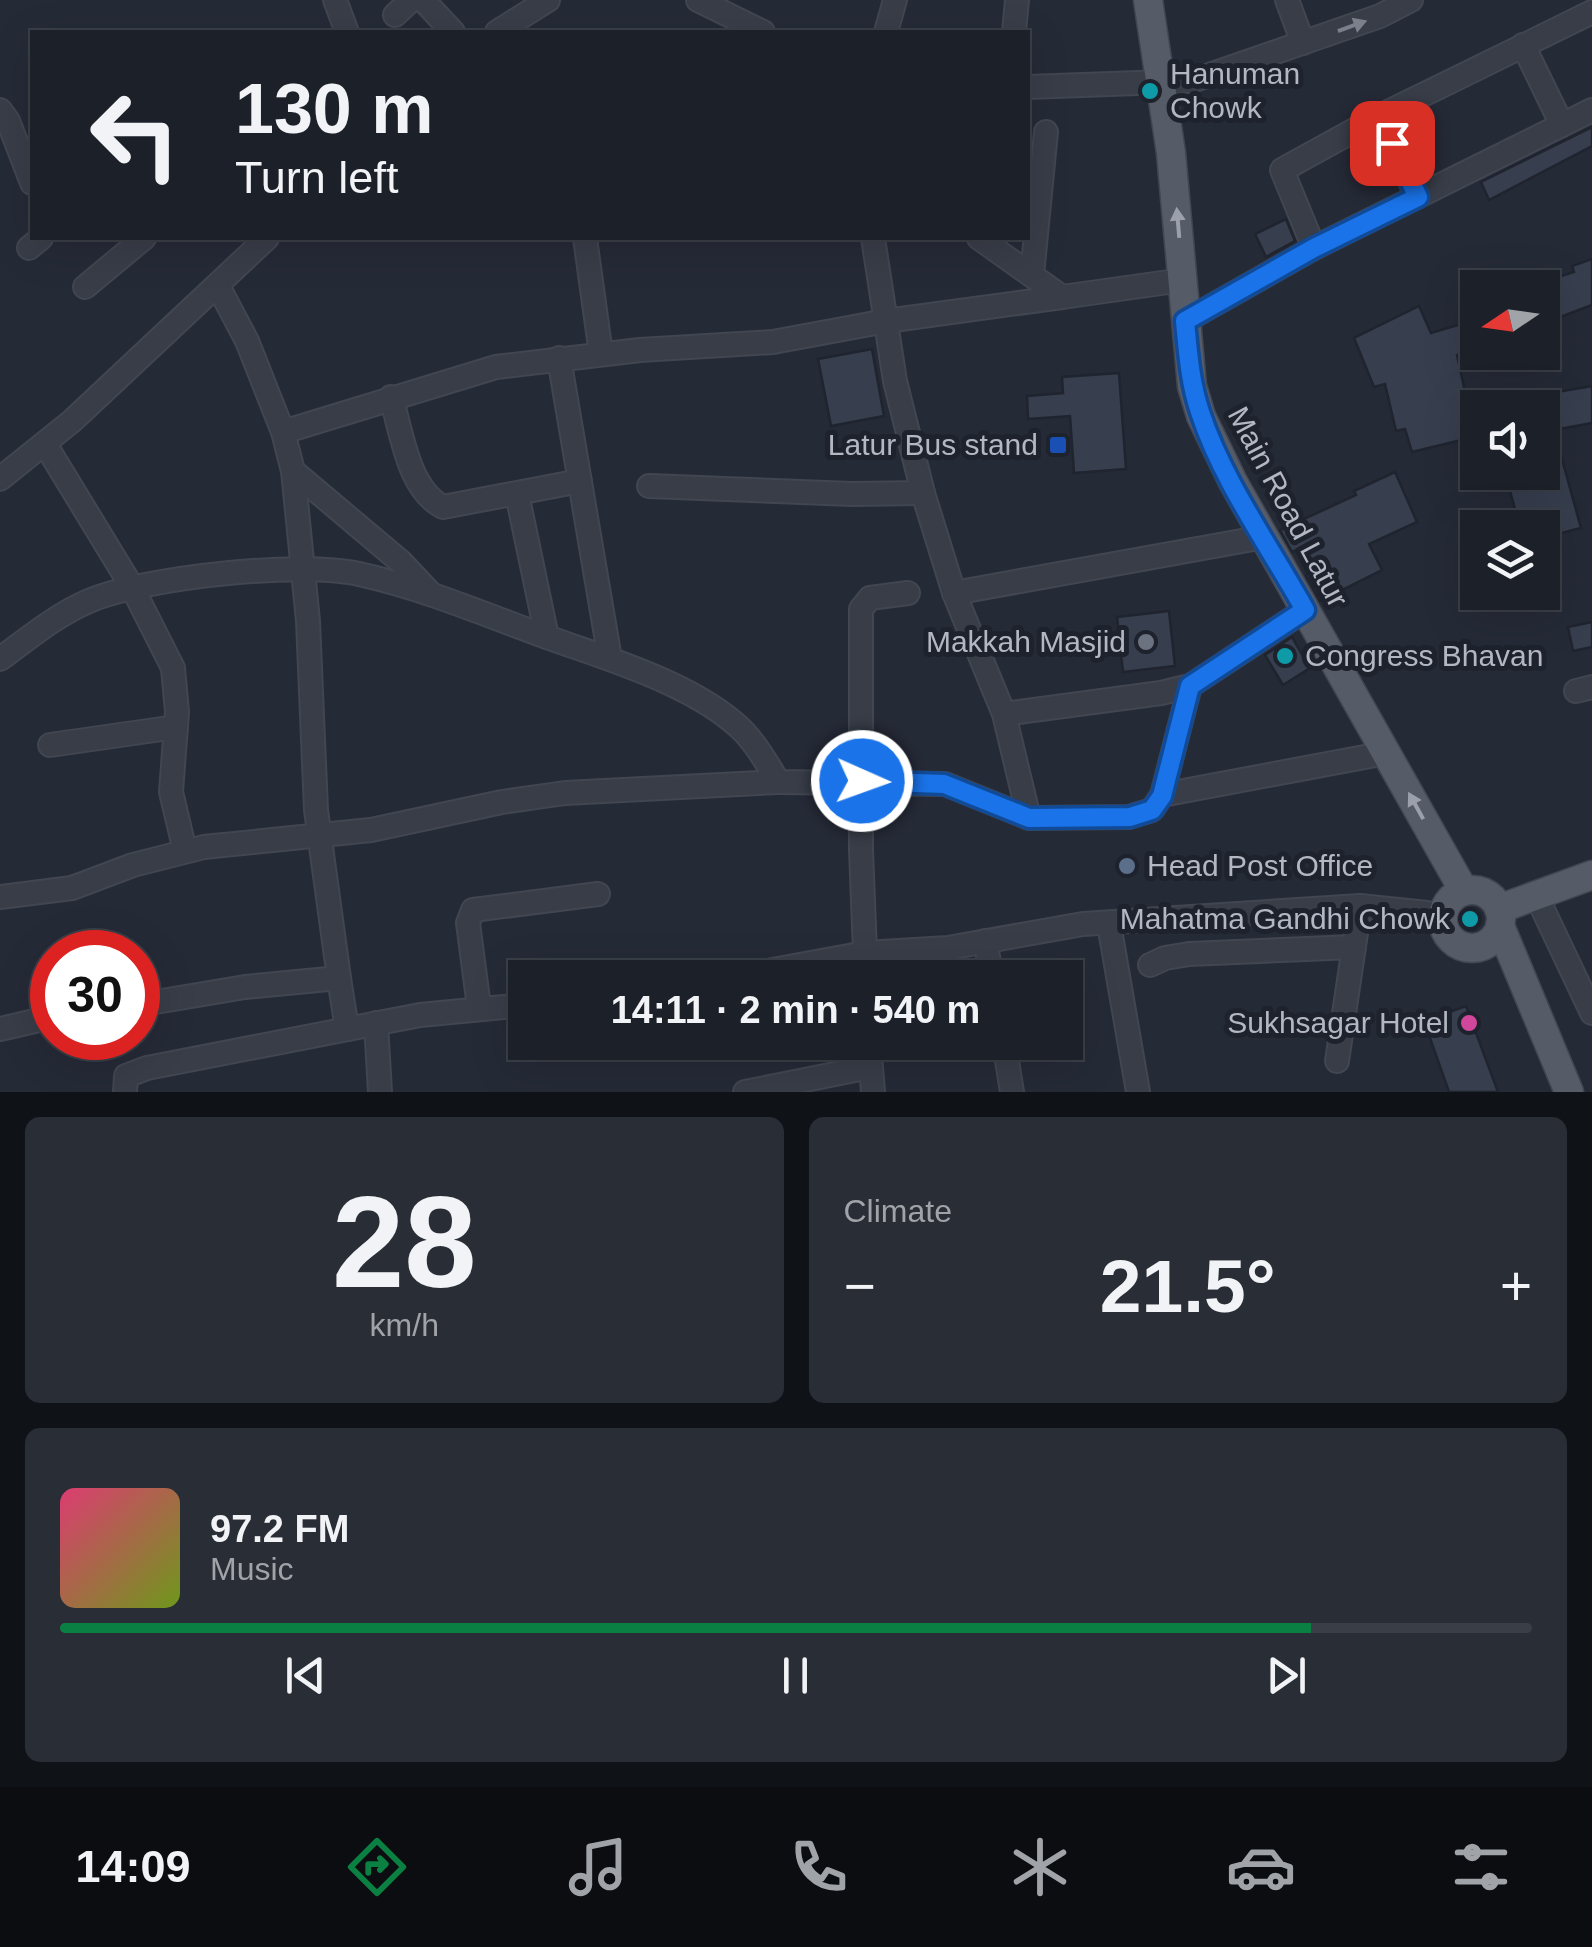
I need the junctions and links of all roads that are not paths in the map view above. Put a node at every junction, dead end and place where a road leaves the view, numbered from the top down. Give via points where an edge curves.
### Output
1 (335, 0) edge
2 (423, 0) edge
3 (548, 0) edge
4 (698, 0) edge
5 (752, 0) edge
6 (894, 0) edge
7 (1017, 0) edge
8 (1148, 0) edge
9 (1287, 0) edge
10 (1411, 0) edge
11 (1592, 12) edge
12 (741, 22) junction
13 (346, 30) edge
14 (451, 30) edge
15 (500, 30) edge
16 (759, 30) edge
17 (886, 30) edge
18 (1014, 30) edge
19 (1303, 44) junction
20 (1523, 45) junction
21 (1159, 84) junction
22 (1030, 87) edge
23 (0, 110) edge
24 (1592, 110) edge
25 (1380, 116) junction
26 (1562, 125) junction
27 (1046, 132) dead end
28 (30, 179) edge
29 (1418, 197) junction
30 (142, 240) edge
31 (265, 240) edge
32 (585, 240) edge
33 (873, 240) edge
34 (982, 240) edge
35 (1314, 248) junction
36 (1032, 276) junction
37 (1183, 280) junction
38 (218, 286) junction
39 (85, 287) dead end
40 (1062, 297) junction
41 (886, 321) junction
42 (1185, 321) junction
43 (600, 354) junction
44 (559, 358) junction
45 (391, 397) junction
46 (283, 432) junction
47 (45, 444) junction
48 (294, 471) junction
49 (0, 479) edge
50 (580, 481) junction
51 (649, 486) dead end
52 (922, 493) junction
53 (517, 494) junction
54 (1264, 537) junction
55 (303, 570) junction
56 (132, 587) junction
57 (954, 592) junction
58 (908, 594) dead end
59 (433, 597) junction
60 (1305, 610) junction
61 (548, 638) junction
62 (0, 659) edge
63 (610, 659) junction
64 (1190, 686) junction
65 (1004, 714) junction
66 (176, 727) junction
67 (50, 744) dead end
68 (1386, 754) junction
69 (862, 781) junction
70 (778, 782) junction
71 (1162, 796) junction
72 (1029, 818) junction
73 (319, 836) junction
74 (184, 851) junction
75 (1592, 875) edge
76 (1464, 891) junction
77 (598, 894) dead end
78 (0, 897) edge
79 (1536, 898) junction
80 (1360, 906) junction
81 (1500, 918) junction
82 (1109, 924) junction
83 (1444, 924) junction
84 (985, 942) junction
85 (1354, 946) junction
86 (1478, 947) junction
87 (864, 953) junction
88 (826, 960) edge
89 (865, 960) edge
90 (988, 960) edge
91 (1150, 965) dead end
92 (339, 978) junction
93 (160, 1001) edge
94 (508, 1005) edge
95 (479, 1007) junction
96 (1592, 1013) edge
97 (30, 1022) edge
98 (376, 1023) junction
99 (0, 1029) edge
100 (347, 1029) junction
101 (870, 1060) edge
102 (1007, 1060) edge
103 (1337, 1061) dead end
104 (870, 1068) junction
105 (126, 1092) edge
106 (380, 1092) edge
107 (745, 1092) edge
108 (873, 1092) edge
109 (1012, 1092) edge
110 (1138, 1092) edge
111 (1554, 1092) edge
112 (1569, 1092) edge

1 - 13 street
2 - 14 street
3 - 15 street
4 - 12 street
5 - 12 street
6 - 17 street
7 - 18 street
8 - 21 main road, Main Road Latur
9 - 19 street
19 -> 10 street
11 - 20 street
12 - 16 street
19 - 21 street via 1192,81
20 - 25 street
20 - 26 street
21 - 22 street
37 -> 21 main road, Main Road Latur
23 - 28 street
24 - 26 street
25 - 29 street
25 - 35 street via 1282,170
26 - 29 street
27 - 36 street
29 - 35 street
30 - 39 street
31 - 38 street
32 - 43 street
33 - 41 street
34 - 36 street
35 - 42 street
36 - 40 street
37 - 40 street
37 - 42 main road, Main Road Latur
38 - 46 street
38 - 47 street
40 - 41 street
41 - 43 street via 773,342
41 - 52 street
42 - 54 main road, Main Road Latur via 1200,416
43 - 44 street
44 - 45 street
44 - 50 street
45 - 46 street
45 - 53 street via 410,463 430,500 454,507
46 - 48 street
47 - 49 street
47 - 56 street
48 - 55 street
48 - 59 street
50 - 53 street
50 - 63 street
51 - 52 street
52 - 57 street
53 - 61 street
54 - 57 street
54 - 60 main road, Main Road Latur
55 - 56 street
55 - 59 street via 356,574
55 - 73 street
56 - 62 street via 60,615
56 - 66 street via 173,668
57 - 65 street
58 - 69 street via 870,598 861,610
59 - 61 street
60 - 64 street
60 - 68 main road, Main Road Latur
61 - 63 street
63 - 70 street via 708,704 741,729
64 - 65 street
64 - 71 street
65 - 72 street
66 - 67 street
66 - 74 street via 171,792
68 - 71 street
76 -> 68 main road, Main Road Latur
69 - 70 street
69 - 72 street via 944,784
69 - 87 street
70 - 73 street via 565,794
71 - 72 street via 1152,810 1130,817
73 - 74 street
73 - 92 street
74 - 78 street via 72,888
75 - 79 main road
76 - 81 main road via 1485,892
76 - 83 main road via 1446,905
77 - 95 street via 473,910 468,923
79 - 81 main road
79 - 96 street
80 - 82 street
80 - 83 street via 1427,913
80 - 85 street
81 - 86 main road via 1494,938
81 - 112 main road
82 - 84 street
82 - 110 street
83 - 86 main road via 1461,946
84 - 87 street
84 - 90 street
85 - 91 street via 1174,955
85 - 103 street
86 - 111 main road via 1502,974
87 - 88 street
87 - 89 street
92 - 93 street
92 - 100 street
94 - 95 street
95 - 98 street
97 - 99 street
98 - 100 street
98 - 106 street
100 - 105 street via 148,1068 126,1076
101 - 104 street
102 - 109 street
104 - 107 street
104 - 108 street

